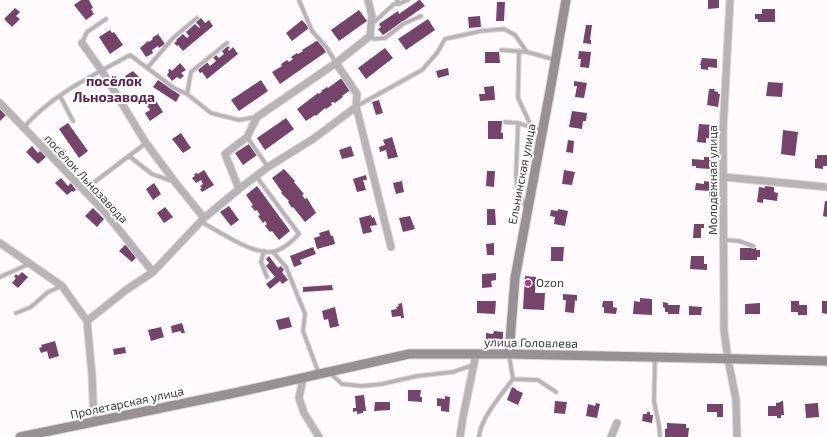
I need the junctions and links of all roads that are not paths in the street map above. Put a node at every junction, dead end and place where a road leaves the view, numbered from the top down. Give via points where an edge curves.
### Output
1 (299, 0) edge
2 (368, 0) edge
3 (408, 0) edge
4 (566, 0) edge
5 (730, 0) edge
6 (398, 2) edge
7 (421, 16) dead end
8 (197, 18) dead end
9 (106, 19) dead end
10 (371, 25) junction
11 (370, 36) junction
12 (82, 43) joint
13 (227, 43) dead end
14 (501, 50) dead end
15 (519, 51) junction
16 (527, 52) junction
17 (556, 60) junction
18 (339, 61) junction
19 (147, 68) junction
20 (102, 71) junction
21 (187, 94) junction
22 (60, 96) junction
23 (0, 103) edge
24 (356, 106) junction
25 (258, 117) junction
26 (73, 120) dead end
27 (505, 122) dead end
28 (518, 123) junction
29 (24, 127) junction
30 (532, 128) junction
31 (543, 132) junction
32 (247, 137) junction
33 (146, 143) junction
34 (129, 156) junction
35 (268, 167) junction
36 (256, 176) junction
37 (724, 177) junction
38 (175, 182) junction
39 (827, 187) edge
40 (239, 189) junction
41 (84, 190) junction
42 (528, 211) junction
43 (203, 220) junction
44 (724, 240) junction
45 (0, 243) edge
46 (753, 246) dead end
47 (391, 247) dead end
48 (264, 251) junction
49 (273, 252) junction
50 (30, 264) junction
51 (153, 272) junction
52 (0, 277) edge
53 (267, 277) dead end
54 (62, 286) junction
55 (16, 313) dead end
56 (86, 321) junction
57 (476, 354) junction
58 (509, 354) junction
59 (655, 357) junction
60 (728, 359) junction
61 (827, 361) edge
62 (474, 364) junction
63 (329, 372) junction
64 (319, 374) junction
65 (303, 378) junction
66 (513, 379) junction
67 (239, 392) joint
68 (556, 392) dead end
69 (94, 422) junction
70 (617, 422) dead end
71 (20, 437) edge
72 (319, 437) edge
73 (460, 437) edge
74 (479, 437) edge
75 (611, 437) edge
76 (660, 437) edge
77 (737, 437) edge

1 - 18 lane via 312,31
2 - 10 street via 372,16
3 - 6 lane
4 - 17 main road, Ельнинская улица
5 - 37 street, Молодёжная улица via 723,131
6 - 10 lane
7 - 11 lane via 403,24 385,38 374,39
8 - 19 lane via 174,37
9 - 12 lane via 87,32
10 - 11 street
11 - 18 street
12 - 20 street
13 - 21 lane via 191,72
14 - 15 lane
15 - 16 lane
15 - 30 lane via 518,98
16 - 17 lane
16 - 24 lane via 515,35 504,29 445,39 422,70
17 - 31 main road, Ельнинская улица
18 - 24 street via 357,94
18 - 25 street
19 - 20 lane via 130,55
19 - 21 lane via 174,88
20 - 22 lane via 71,87
20 - 33 street
21 - 25 lane via 211,112 239,120
22 - 26 lane
22 - 29 lane
23 - 29 street, посёлок Льнозавода
24 - 35 street via 313,139
24 - 47 street
25 - 32 street
27 - 28 lane
28 - 30 lane
28 - 42 lane via 517,187
29 - 41 street, посёлок Льнозавода
30 - 31 lane
31 - 42 main road, Ельнинская улица
32 - 35 lane
32 - 40 street via 225,154
33 - 34 lane
33 - 38 street
34 - 38 lane via 152,174
34 - 41 lane
35 - 36 street
36 - 40 street
36 - 49 lane via 300,234 294,241
37 - 39 street
37 - 44 street, Молодёжная улица
38 - 43 street
40 - 43 street
41 - 51 street, посёлок Льнозавода
42 - 58 main road, Ельнинская улица via 515,278
43 - 48 lane via 251,249
43 - 51 street
44 - 46 lane via 739,241
44 - 60 street, Молодёжная улица via 724,331
45 - 50 street
48 - 49 lane
48 - 53 lane via 261,262
49 - 64 lane via 286,267 305,314 303,331
50 - 52 lane
50 - 54 street
51 - 56 street
54 - 55 lane via 48,292 31,307
54 - 56 street
56 - 69 street
57 - 58 main road, улица Головлева
57 - 62 street
57 - 63 main road, улица Головлева via 409,354
58 - 59 main road, улица Головлева
58 - 66 lane
59 - 60 main road, улица Головлева
59 - 76 lane via 654,401
60 - 61 main road, улица Головлева
60 - 77 street, Молодёжная улица via 736,400
62 - 63 lane via 453,372 362,386 342,384
62 - 73 street
63 - 64 main road, улица Головлева
64 - 65 main road, улица Головлева
65 - 67 main road, улица Головлева
65 - 72 street via 300,398 304,413
66 - 68 lane via 538,380
66 - 74 lane via 487,416
67 - 69 main road, Пролетарская улица
69 - 71 main road, Пролетарская улица
70 - 75 street

